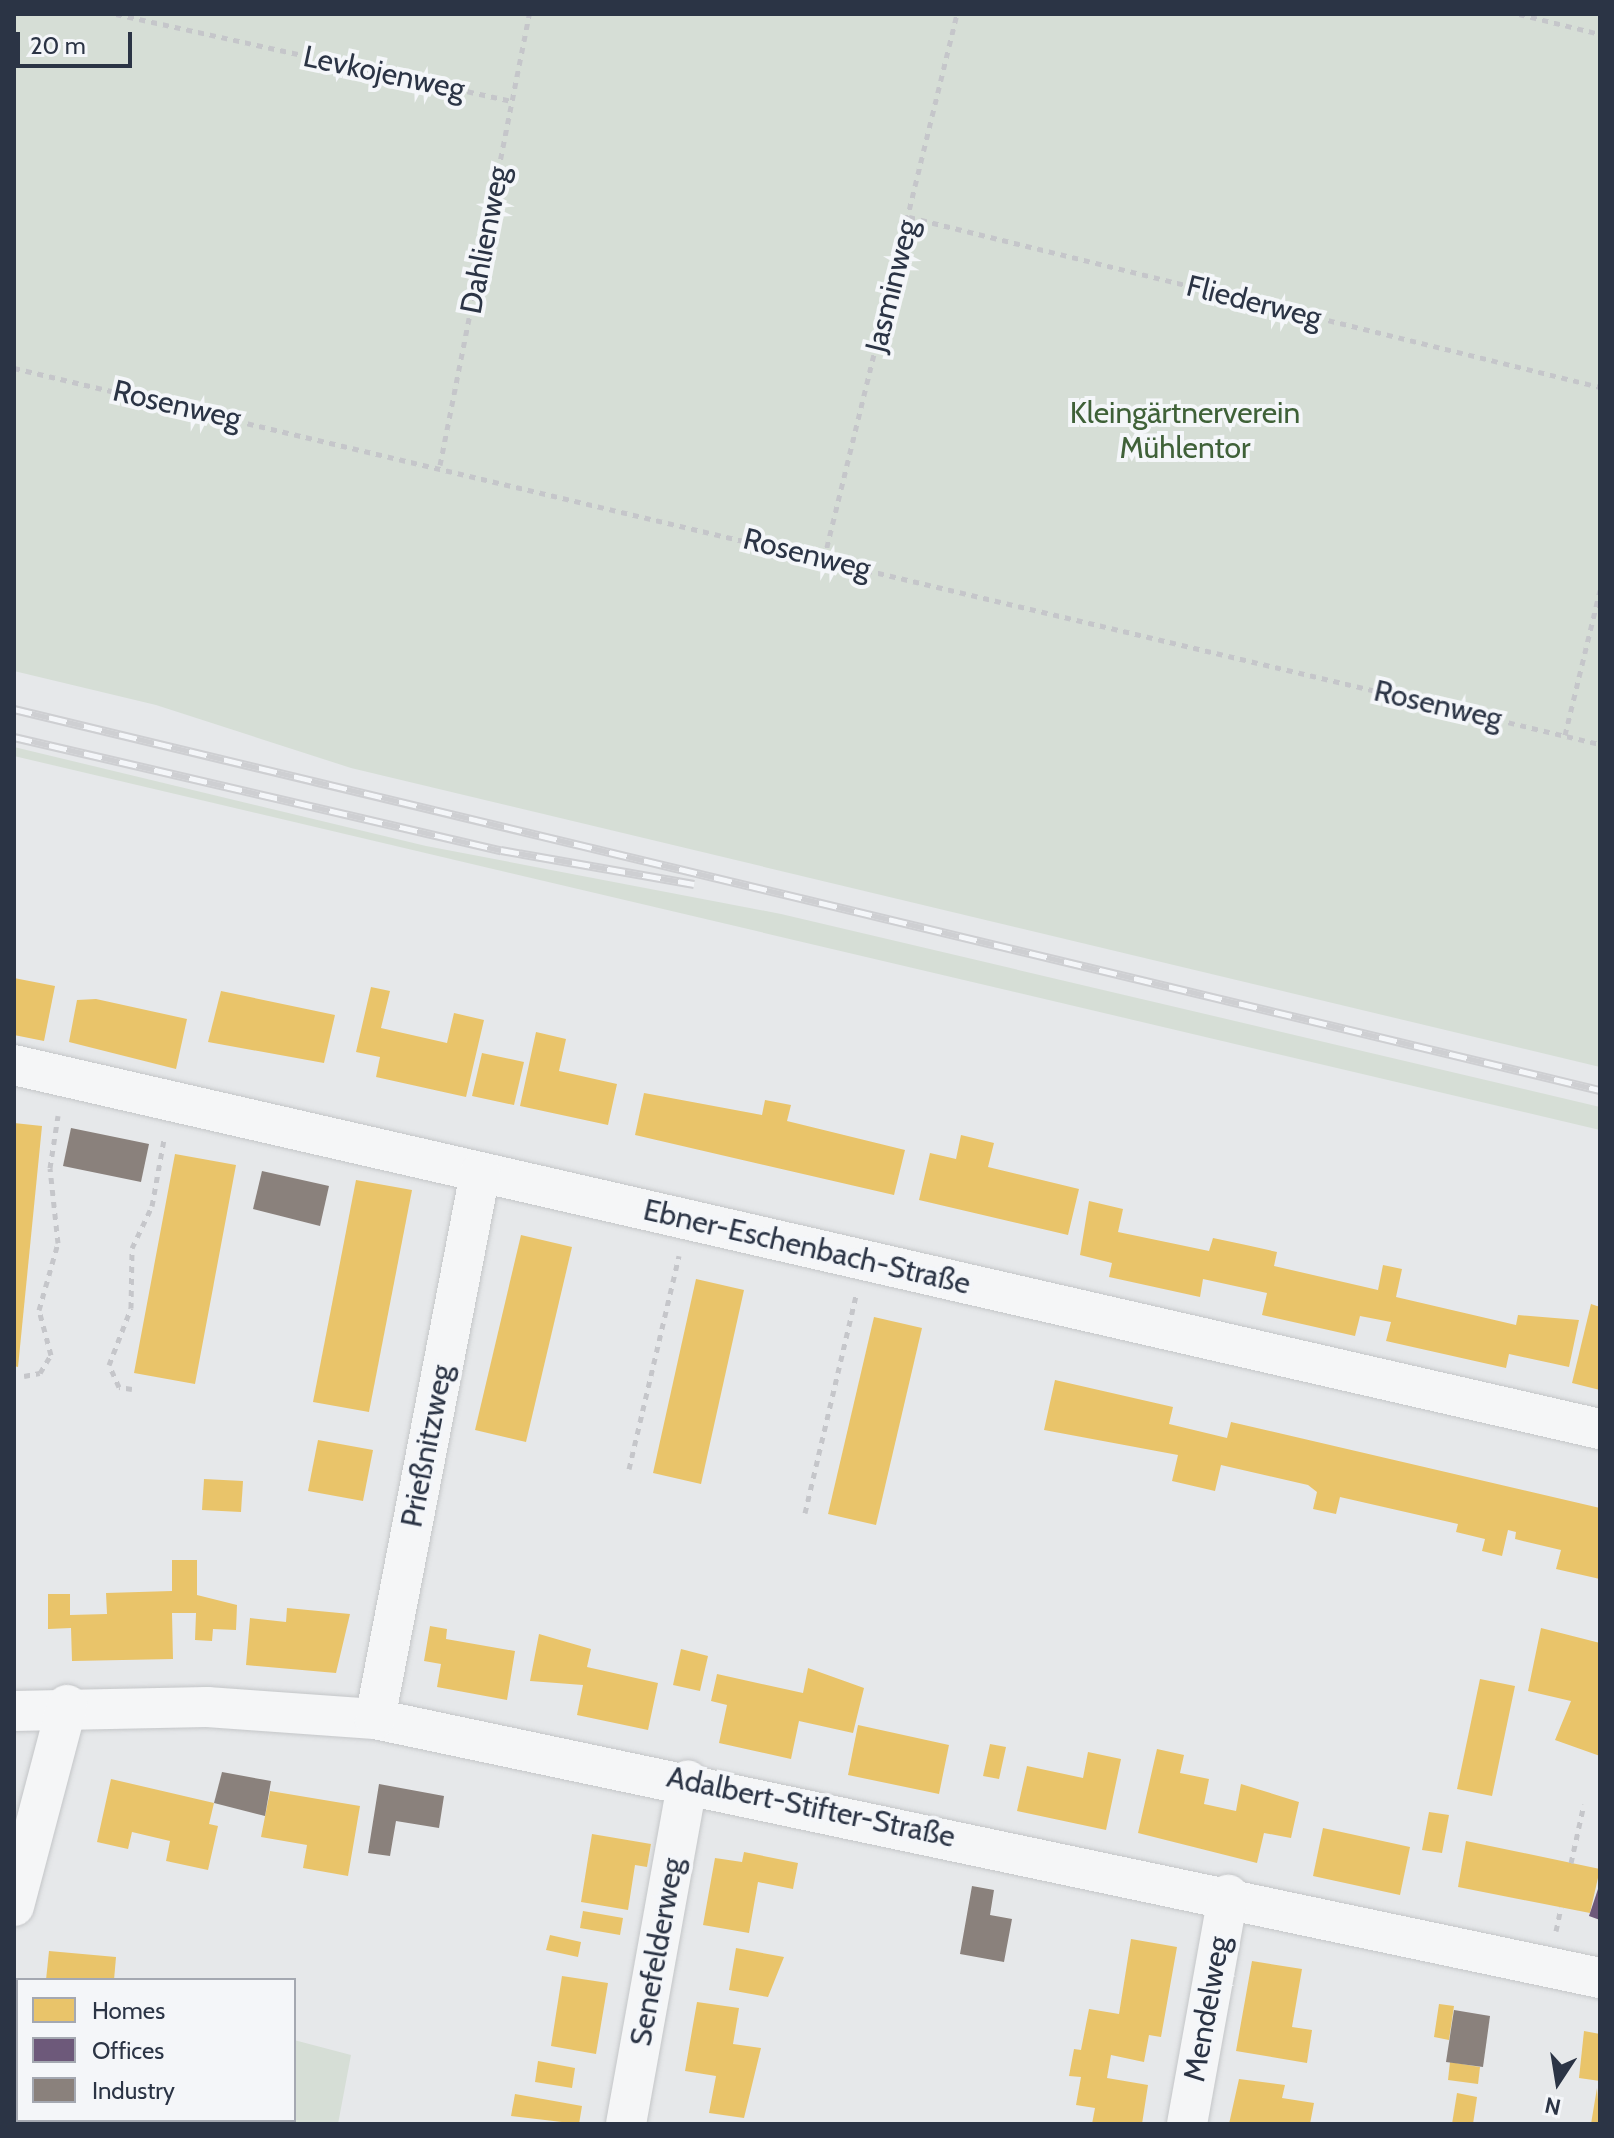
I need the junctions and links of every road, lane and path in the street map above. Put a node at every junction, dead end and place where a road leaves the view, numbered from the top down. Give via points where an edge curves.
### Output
1 (116, 14) edge
2 (529, 14) edge
3 (957, 14) edge
4 (1519, 14) edge
5 (1600, 34) edge
6 (512, 101) junction
7 (909, 217) junction
8 (14, 368) edge
9 (1600, 387) edge
10 (440, 465) junction
11 (824, 559) junction
12 (1600, 590) edge
13 (1565, 735) junction
14 (1600, 744) edge
15 (14, 1065) edge
16 (66, 1076) junction
17 (173, 1100) junction
18 (480, 1173) junction
19 (687, 1220) junction
20 (864, 1260) junction
21 (24, 1376) dead end
22 (132, 1389) dead end
23 (1600, 1429) edge
24 (629, 1469) dead end
25 (805, 1513) dead end
26 (67, 1705) junction
27 (14, 1711) edge
28 (375, 1719) junction
29 (688, 1781) junction
30 (1584, 1804) dead end
31 (1571, 1863) dead end
32 (1228, 1895) junction
33 (14, 1906) edge
34 (1600, 1978) edge
35 (626, 2124) edge
36 (1187, 2124) edge

1 - 6 path, Levkojenweg
2 - 6 path, Dahlienweg
3 - 7 path, Jasminweg
4 - 5 path
6 - 10 path, Dahlienweg
7 - 9 path, Fliederweg
7 - 11 path, Jasminweg
8 - 10 path, Rosenweg
10 - 11 path, Rosenweg
11 - 13 path, Rosenweg
12 - 13 path
13 - 14 path, Rosenweg
15 - 16 street, Ebner-Eschenbach-Straße
16 - 17 street, Ebner-Eschenbach-Straße
16 - 21 path via 50,1168 58,1243 39,1310 51,1355 40,1373
17 - 18 street, Ebner-Eschenbach-Straße
17 - 22 path via 152,1206 132,1248 131,1308 109,1365 119,1387
18 - 19 street, Ebner-Eschenbach-Straße
18 - 28 street, Prießnitzweg
19 - 20 street, Ebner-Eschenbach-Straße
19 - 24 path
20 - 23 street, Ebner-Eschenbach-Straße
20 - 25 path
26 - 27 street, Adalbert-Stifter-Straße
26 - 28 street, Adalbert-Stifter-Straße
26 - 33 street
28 - 29 street, Adalbert-Stifter-Straße
29 - 32 street, Adalbert-Stifter-Straße
29 - 35 street, Senefelderweg
30 - 31 path
32 - 34 street, Adalbert-Stifter-Straße
32 - 36 street, Mendelweg

